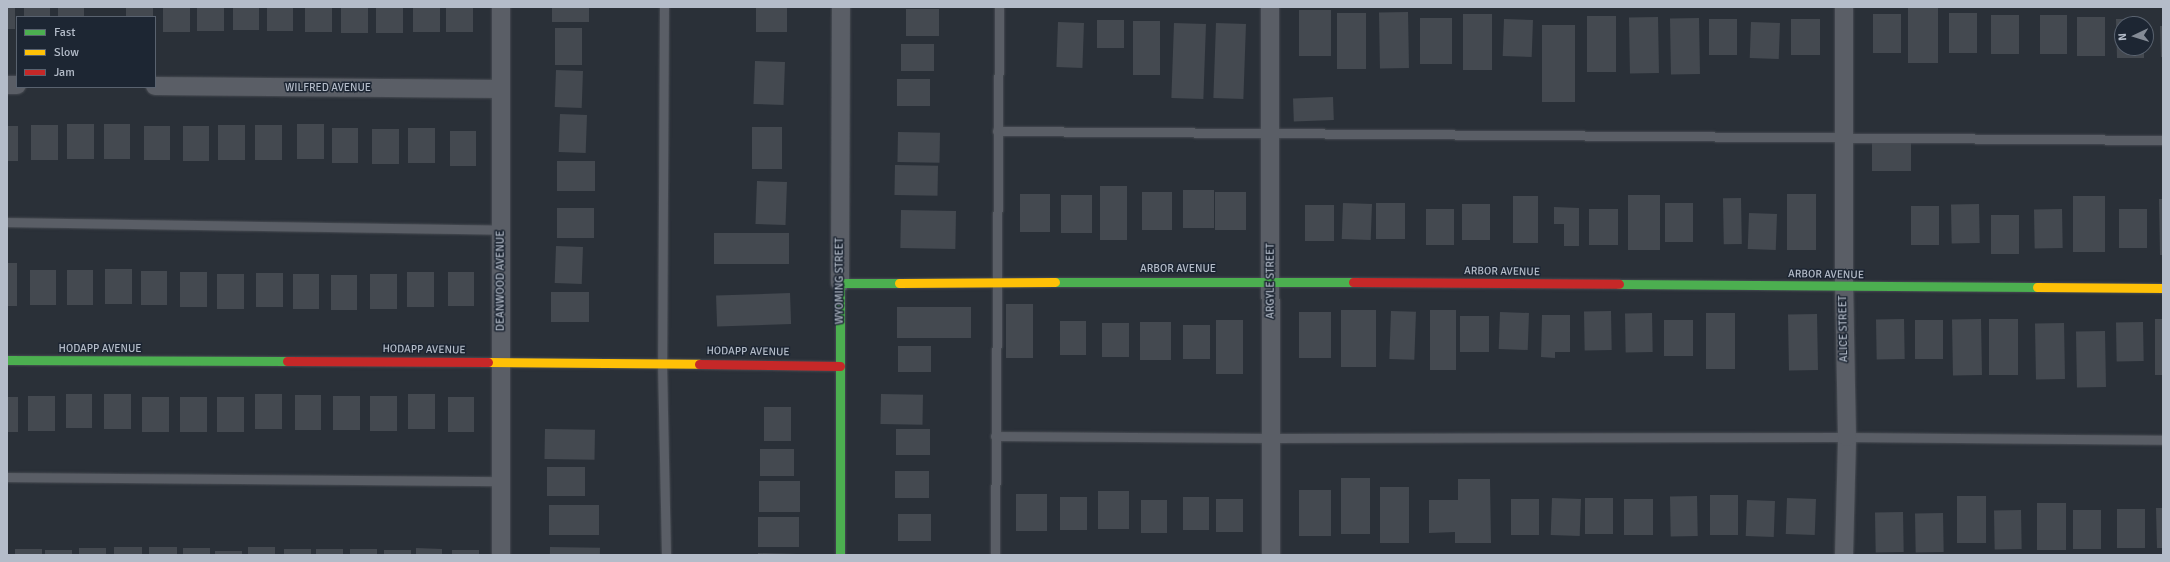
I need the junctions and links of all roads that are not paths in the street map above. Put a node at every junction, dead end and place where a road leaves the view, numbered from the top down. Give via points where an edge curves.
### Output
1 (501, 7) edge
2 (664, 7) edge
3 (841, 7) edge
4 (999, 7) edge
5 (1270, 7) edge
6 (1844, 7) edge
7 (156, 86) edge
8 (501, 89) junction
9 (997, 131) junction
10 (1271, 133) junction
11 (1844, 138) junction
12 (2163, 140) edge
13 (7, 222) edge
14 (501, 230) junction
15 (996, 281) junction
16 (1271, 281) junction
17 (840, 283) junction
18 (1844, 287) junction
19 (2163, 288) edge
20 (7, 360) edge
21 (501, 363) junction
22 (662, 363) junction
23 (840, 366) junction
24 (995, 436) junction
25 (1846, 437) junction
26 (1270, 438) junction
27 (2163, 440) edge
28 (7, 477) edge
29 (501, 481) junction
30 (501, 555) edge
31 (666, 555) edge
32 (840, 555) edge
33 (995, 555) edge
34 (1271, 555) edge
35 (1844, 555) edge

1 - 8 street, DEANWOOD AVENUE
2 - 22 lane
3 - 17 street, WYOMING STREET
4 - 9 lane
5 - 10 street, ARGYLE STREET
6 - 11 street, ALICE STREET
7 - 8 street, WILFRED AVENUE
8 - 14 street, DEANWOOD AVENUE
9 - 10 lane
9 - 15 lane
10 - 11 lane
10 - 16 street, ARGYLE STREET
11 - 12 lane
11 - 18 street, ALICE STREET
13 - 14 lane
14 - 21 street, DEANWOOD AVENUE
15 - 16 street, ARBOR AVENUE
15 - 17 street, ARBOR AVENUE
15 - 24 lane
16 - 18 street, ARBOR AVENUE
16 - 26 street, ARGYLE STREET
17 - 23 street, WYOMING STREET
18 - 19 street, ARBOR AVENUE
18 - 25 street, ALICE STREET
20 - 21 street, HODAPP AVENUE
21 - 22 street, HODAPP AVENUE
21 - 29 street, DEANWOOD AVENUE
22 - 23 street, HODAPP AVENUE
22 - 31 lane
23 - 32 street, WYOMING STREET
24 - 26 lane
24 - 33 lane
25 - 26 lane
25 - 27 lane
25 - 35 street, ALICE STREET
26 - 34 street, ARGYLE STREET
28 - 29 lane
29 - 30 street, DEANWOOD AVENUE

